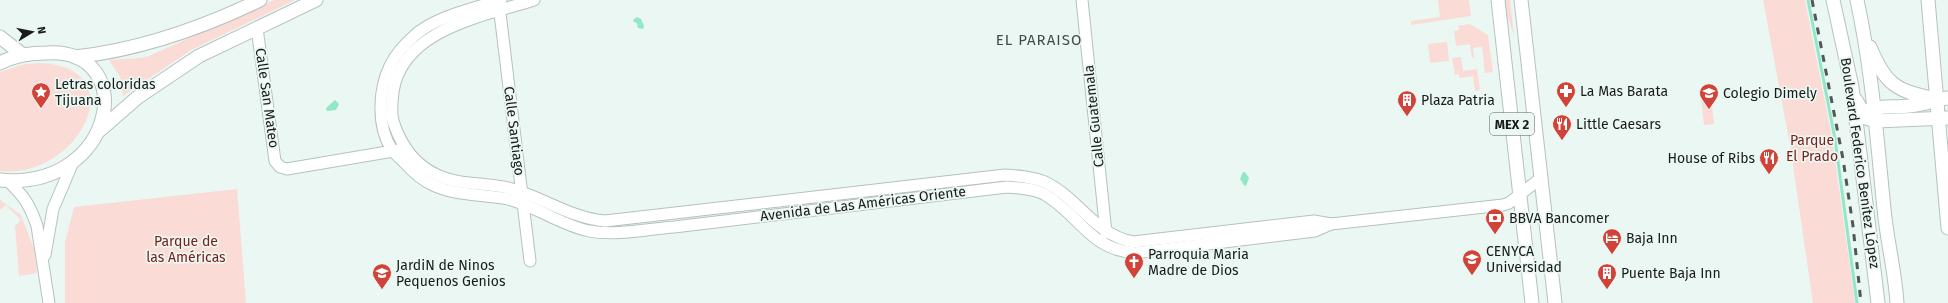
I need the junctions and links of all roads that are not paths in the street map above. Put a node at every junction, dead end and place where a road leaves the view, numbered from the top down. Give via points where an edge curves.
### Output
1 (260, 0) edge
2 (316, 0) edge
3 (534, 0) edge
4 (1082, 0) edge
5 (1498, 0) edge
6 (1521, 0) edge
7 (1833, 0) edge
8 (1857, 0) edge
9 (1928, 0) edge
10 (499, 3) edge
11 (257, 28) junction
12 (1863, 28) junction
13 (0, 37) edge
14 (22, 54) junction
15 (404, 54) junction
16 (75, 57) junction
17 (0, 64) edge
18 (1852, 87) junction
19 (1942, 98) edge
20 (1874, 108) junction
21 (1862, 114) junction
22 (1943, 119) edge
23 (1876, 121) junction
24 (1856, 130) junction
25 (99, 131) junction
26 (404, 149) junction
27 (392, 150) junction
28 (73, 162) junction
29 (1541, 178) junction
30 (4, 180) edge
31 (463, 187) junction
32 (522, 193) junction
33 (1520, 194) junction
34 (524, 205) junction
35 (1331, 224) junction
36 (1948, 228) edge
37 (1106, 233) junction
38 (530, 262) dead end
39 (44, 263) junction
40 (49, 303) edge
41 (1532, 303) edge
42 (1555, 303) edge
43 (1878, 303) edge
44 (1897, 303) edge

1 - 16 main road via 146,44 104,54
2 - 11 main road
3 - 10 street
4 - 37 street, Calle Guatemala
5 - 33 main road, MEX 2
6 - 29 main road, MEX 2
7 - 18 main road, Boulevard Federico Benítez López
8 - 12 main road, Boulevard Federico Benítez López
9 - 19 main road
10 - 15 street via 441,20 426,28 415,35
10 - 32 street, Calle Santiago
11 - 25 main road via 199,56 166,77
11 - 27 street, Calle San Mateo via 275,161 280,167 287,169
12 - 19 main road via 1879,67 1896,87 1908,93
12 - 20 main road, Boulevard Federico Benítez López
13 - 14 main road
14 - 16 main road via 52,52
14 - 17 main road
15 - 26 street via 394,85 392,121
15 - 27 street via 390,65 381,103 382,123
16 - 25 main road via 96,73 102,85 105,108
18 - 21 main road
18 - 24 main road, Boulevard Federico Benítez López
19 - 20 main road via 1907,107
19 - 22 main road
20 - 21 main road
20 - 23 main road, Boulevard Federico Benítez López
21 - 23 main road
21 - 24 main road
22 - 23 main road
22 - 36 main road
23 - 44 main road, Boulevard Federico Benítez López via 1884,211
24 - 43 main road, Boulevard Federico Benítez López
25 - 28 main road via 93,142
26 - 27 street
26 - 31 street, Avenida de Las Américas Oriente via 438,176
27 - 31 street, Avenida de Las Américas Oriente via 416,175 433,186 450,191
28 - 30 main road via 43,177 22,181
28 - 39 street via 53,209
29 - 33 street, Avenida de Las Américas Oriente
29 - 42 main road, MEX 2
30 - 39 street via 28,202 37,226
31 - 32 street, Avenida de Las Américas Oriente via 511,189
31 - 34 street, Avenida de Las Américas Oriente
32 - 34 street, Calle Santiago
32 - 37 street, Avenida de Las Américas Oriente via 575,216 605,221 1018,176 1046,182
33 - 35 street, Avenida de Las Américas Oriente via 1510,203 1503,205
33 - 41 main road, MEX 2
34 - 35 street, Avenida de Las Américas Oriente via 572,226 605,232 674,227 1018,188 1043,194 1103,245 1121,252 1135,253 1315,231
34 - 38 street, Calle Santiago
35 - 37 street, Avenida de Las Américas Oriente via 1314,221 1133,242
39 - 40 street

